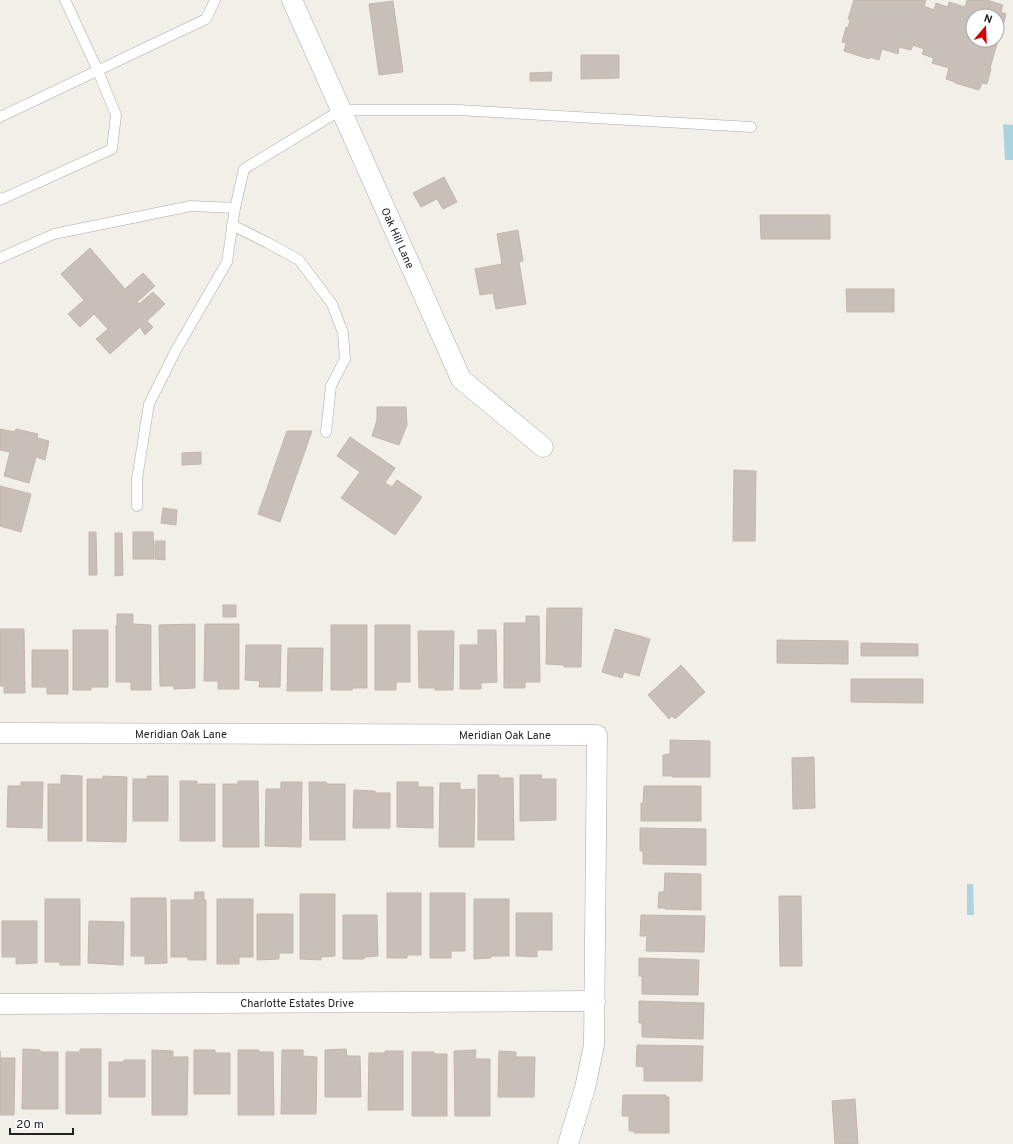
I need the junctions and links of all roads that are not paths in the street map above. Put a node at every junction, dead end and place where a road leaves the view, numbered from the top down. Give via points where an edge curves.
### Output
1 (65, 0) edge
2 (215, 0) edge
3 (292, 0) edge
4 (98, 71) junction
5 (341, 110) junction
6 (0, 117) edge
7 (751, 127) dead end
8 (0, 198) edge
9 (235, 208) junction
10 (232, 226) junction
11 (0, 258) edge
12 (326, 432) dead end
13 (543, 447) dead end
14 (137, 506) dead end
15 (0, 734) edge
16 (595, 1002) junction
17 (0, 1004) edge
18 (568, 1144) edge

1 - 4 lane
2 - 4 lane via 206,19
3 - 5 street, Oak Hill Lane
4 - 6 lane
4 - 8 lane via 116,115 112,149
5 - 7 lane via 458,110
5 - 9 lane via 244,169
5 - 13 street, Oak Hill Lane via 461,378
9 - 10 lane
9 - 11 lane via 191,206 54,234
10 - 12 lane via 299,260 332,304 343,334 346,359 331,386
10 - 14 lane via 227,262 176,350 150,404 137,479
15 - 16 street, Meridian Oak Lane via 597,735
16 - 17 street, Charlotte Estates Drive
16 - 18 street, Meridian Oak Lane via 594,1045 585,1088

